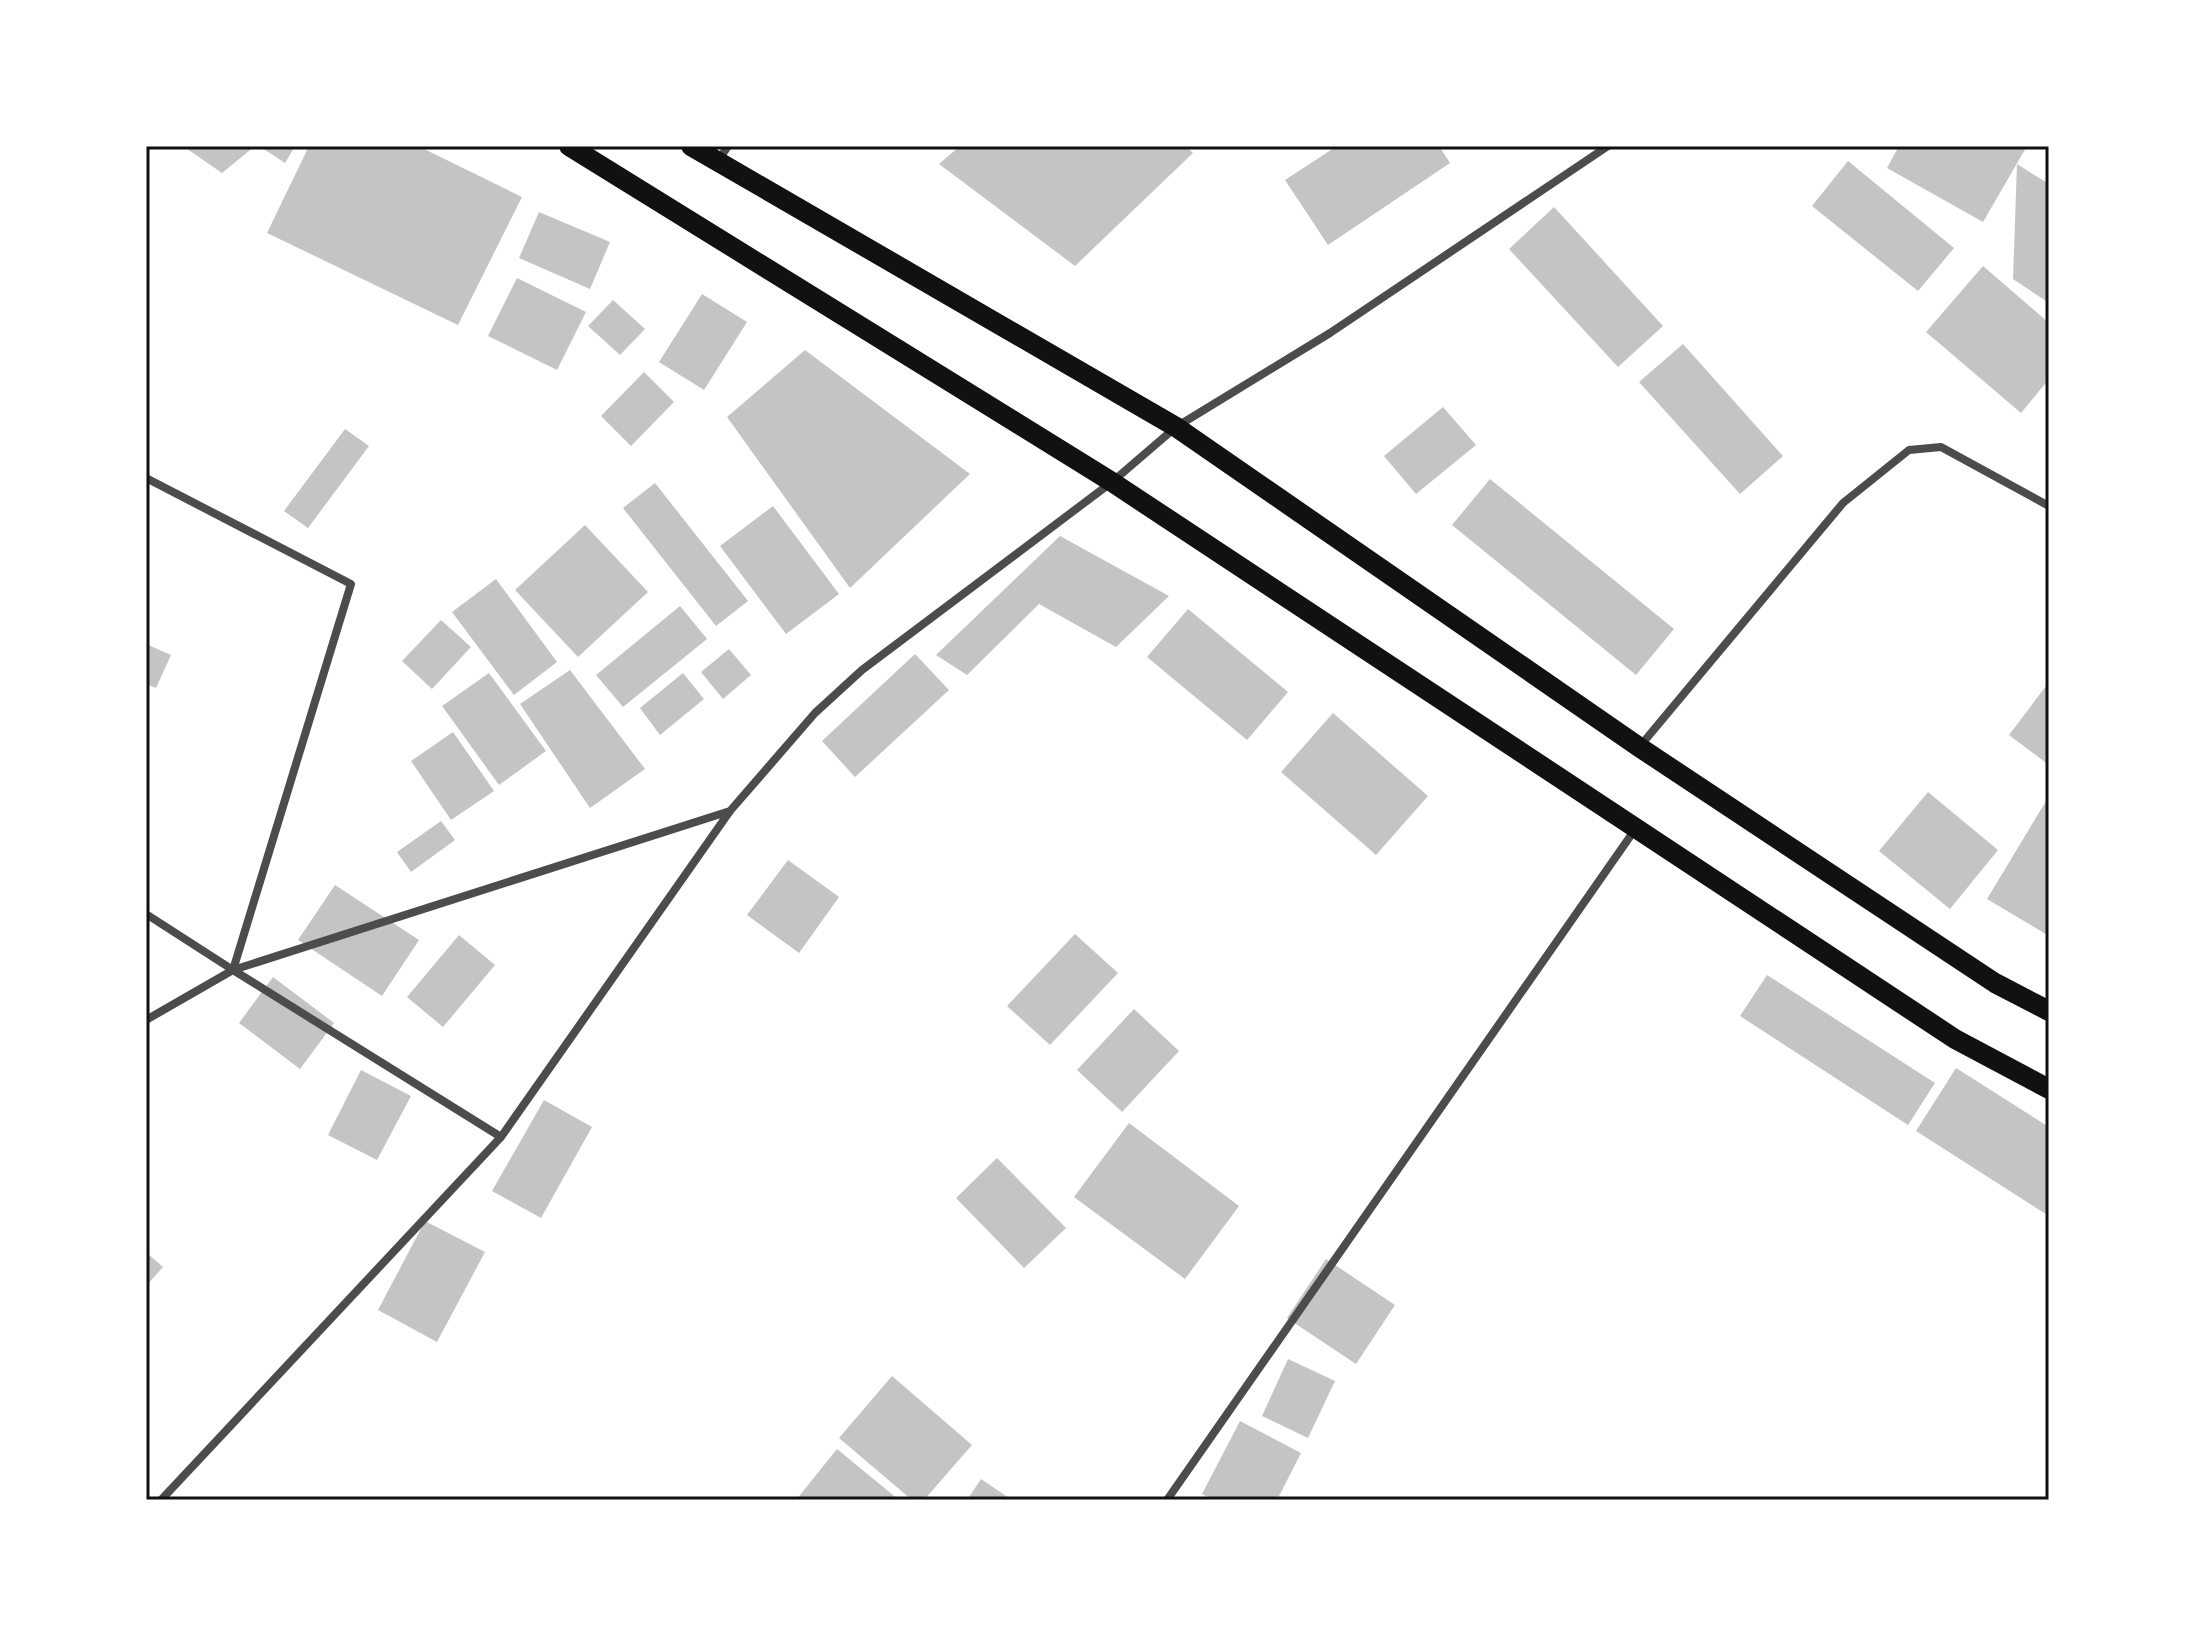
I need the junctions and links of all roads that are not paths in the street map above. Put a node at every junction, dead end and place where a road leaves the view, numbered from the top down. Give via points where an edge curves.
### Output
1 (569, 146) edge
2 (691, 146) edge
3 (1608, 146) edge
4 (723, 154) edge
5 (1176, 427) junction
6 (146, 478) edge
7 (1112, 482) junction
8 (2049, 506) edge
9 (1639, 747) junction
10 (730, 811) junction
11 (1636, 827) junction
12 (146, 914) edge
13 (233, 970) junction
14 (2049, 1011) edge
15 (146, 1020) edge
16 (2049, 1089) edge
17 (501, 1137) junction
18 (161, 1500) edge
19 (1167, 1500) edge

1 - 7 main road
2 - 4 main road
3 - 5 street via 1330,333
4 - 5 main road
5 - 7 street
5 - 9 main road
6 - 13 street via 351,584
7 - 10 street via 862,670 771,760
7 - 11 main road
8 - 9 street via 1941,447 1909,450 1843,503
9 - 14 main road via 1995,983
10 - 13 street
10 - 17 street
11 - 16 main road via 1955,1039
11 - 19 street
12 - 13 street
13 - 15 street
13 - 17 street
17 - 18 street

